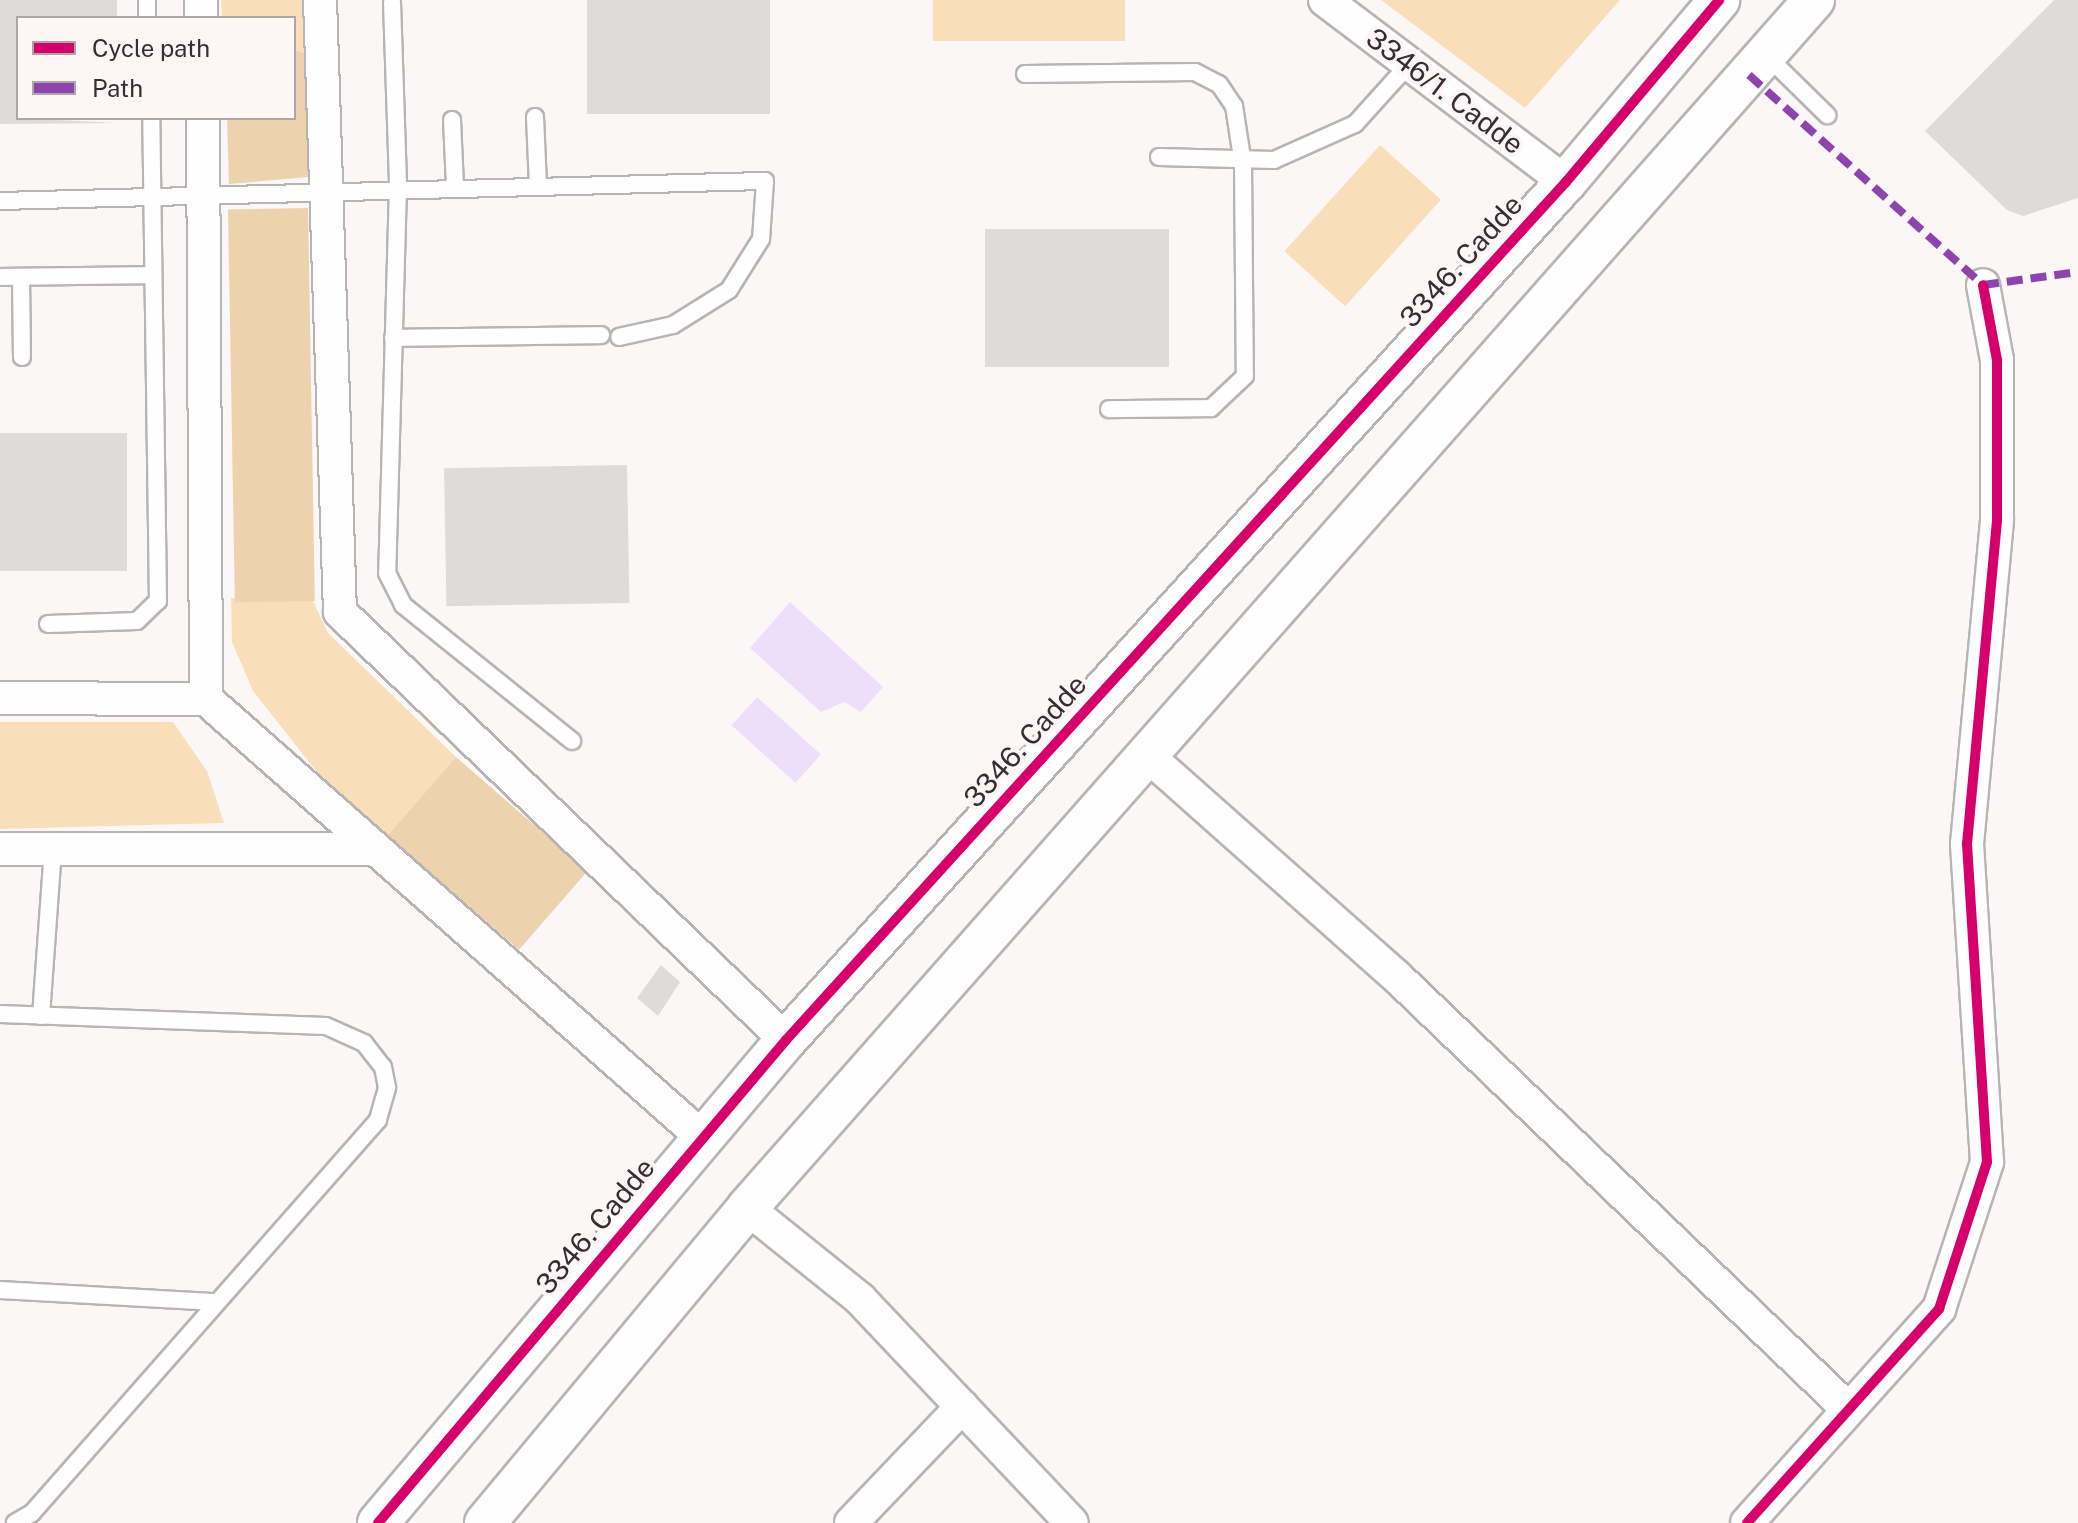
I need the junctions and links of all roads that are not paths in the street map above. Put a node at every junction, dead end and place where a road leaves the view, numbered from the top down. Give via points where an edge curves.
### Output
1 (320, 0) edge
2 (1325, 0) edge
3 (1719, 0) edge
4 (1814, 0) edge
5 (392, 2) dead end
6 (1766, 55) junction
7 (1409, 64) junction
8 (1025, 74) dead end
9 (1827, 115) dead end
10 (535, 117) dead end
11 (151, 120) edge
12 (203, 120) edge
13 (452, 120) dead end
14 (1159, 157) dead end
15 (1243, 164) junction
16 (1566, 182) junction
17 (538, 185) junction
18 (455, 186) junction
19 (398, 187) junction
20 (329, 191) junction
21 (204, 199) junction
22 (154, 200) junction
23 (0, 201) edge
24 (153, 275) junction
25 (0, 277) edge
26 (21, 277) junction
27 (1983, 285) dead end
28 (601, 335) dead end
29 (619, 337) dead end
30 (393, 338) junction
31 (22, 357) dead end
32 (1109, 409) dead end
33 (48, 624) dead end
34 (0, 698) edge
35 (206, 699) junction
36 (572, 741) dead end
37 (1148, 756) junction
38 (0, 849) edge
39 (53, 849) junction
40 (369, 849) junction
41 (0, 1014) edge
42 (41, 1016) junction
43 (786, 1040) junction
44 (701, 1136) junction
45 (747, 1208) junction
46 (0, 1290) edge
47 (217, 1302) junction
48 (962, 1407) junction
49 (1847, 1408) junction
50 (0, 1522) edge
51 (6, 1523) edge
52 (15, 1523) edge
53 (378, 1523) edge
54 (485, 1523) edge
55 (851, 1523) edge
56 (1072, 1523) edge
57 (1747, 1523) edge

1 - 20 street
2 - 7 street, 3346/1. Cadde
3 - 16 street, 3346. Cadde
4 - 6 street
5 - 19 lane
6 - 9 lane
6 - 37 street
7 - 15 lane via 1355,124 1274,160
7 - 16 street, 3346/1. Cadde
8 - 15 lane via 1208,77 1234,106
10 - 17 lane
11 - 22 lane
12 - 21 street
13 - 18 lane
14 - 15 lane
15 - 32 lane via 1245,376 1211,408
16 - 43 street, 3346. Cadde
17 - 18 lane
17 - 29 lane via 765,181 761,239 729,290 673,325
18 - 19 lane
19 - 20 lane
19 - 30 lane
20 - 21 lane
20 - 43 street via 340,612
21 - 22 lane
21 - 35 street
22 - 23 lane
22 - 24 lane
24 - 26 lane
24 - 33 lane via 158,601 137,621
25 - 26 lane
26 - 31 lane
27 - 49 street via 1997,360 1997,519 1967,844 1987,1162 1939,1309
28 - 30 lane
30 - 36 lane via 389,585 412,613
34 - 35 street
35 - 40 street
37 - 45 street
37 - 49 street via 1396,976
38 - 39 street
39 - 40 street
39 - 42 lane
40 - 44 street
41 - 42 lane
42 - 47 lane via 326,1026 364,1043 383,1067 387,1088 378,1120
43 - 44 street, 3346. Cadde
44 - 53 street, 3346. Cadde
45 - 48 street via 860,1299
45 - 54 street
46 - 47 lane
47 - 52 lane via 32,1513
48 - 55 street
48 - 56 street
49 - 57 street
50 - 51 lane

